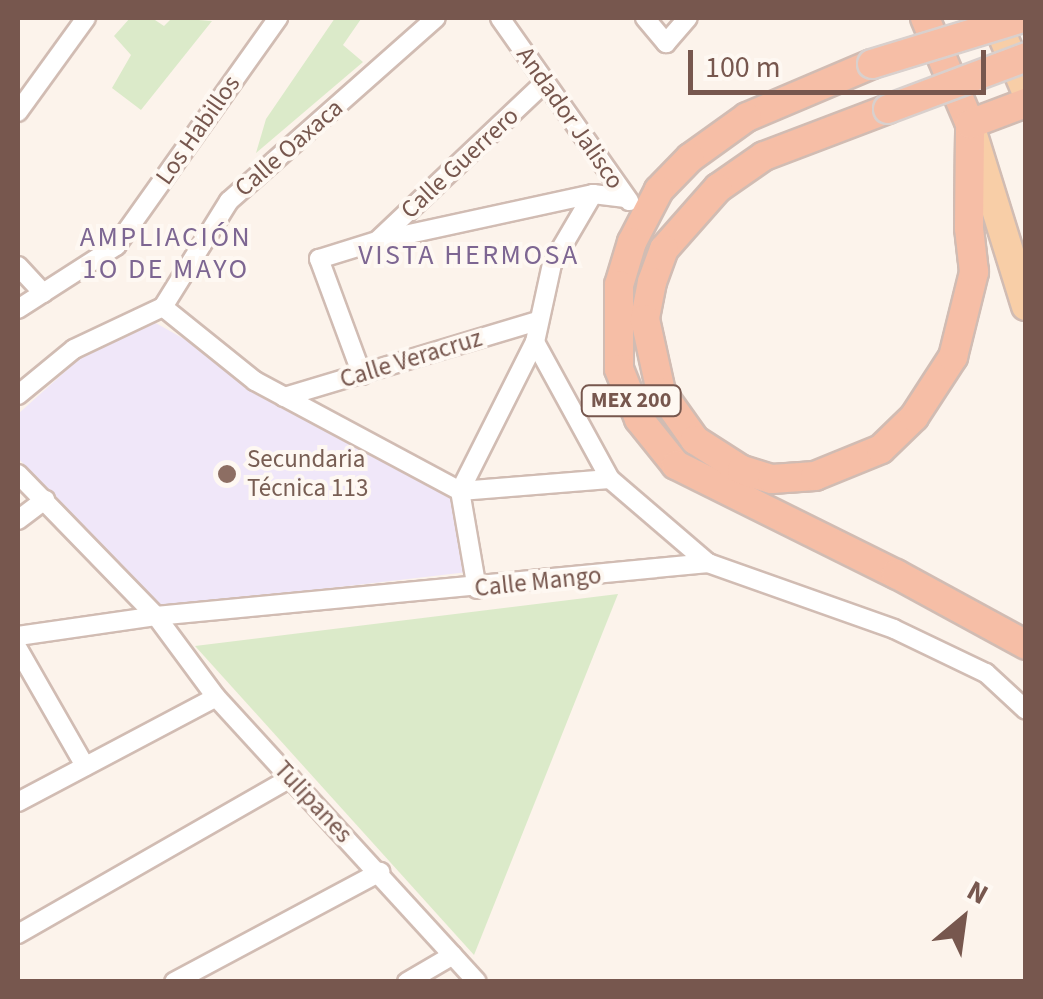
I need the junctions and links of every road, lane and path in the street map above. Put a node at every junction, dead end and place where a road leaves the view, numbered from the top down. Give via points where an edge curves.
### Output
1 (86, 18) edge
2 (278, 18) edge
3 (436, 18) edge
4 (500, 18) edge
5 (645, 18) edge
6 (688, 18) edge
7 (925, 18) edge
8 (996, 18) edge
9 (1022, 18) edge
10 (1026, 57) edge
11 (543, 84) junction
12 (1026, 92) edge
13 (1026, 103) edge
14 (18, 112) edge
15 (970, 124) junction
16 (593, 194) junction
17 (635, 207) junction
18 (377, 241) junction
19 (18, 266) edge
20 (43, 293) junction
21 (1026, 306) edge
22 (163, 307) junction
23 (18, 308) edge
24 (538, 320) junction
25 (535, 342) junction
26 (362, 375) junction
27 (18, 395) edge
28 (284, 396) junction
29 (18, 474) edge
30 (610, 479) junction
31 (460, 491) junction
32 (45, 500) junction
33 (18, 520) edge
34 (708, 563) junction
35 (476, 588) junction
36 (156, 616) junction
37 (18, 636) edge
38 (1026, 645) edge
39 (18, 649) edge
40 (216, 697) junction
41 (1026, 710) edge
42 (85, 766) junction
43 (290, 778) junction
44 (18, 802) edge
45 (380, 872) junction
46 (18, 934) edge
47 (453, 955) junction
48 (174, 982) edge
49 (407, 982) edge
50 (477, 982) edge

1 - 14 street
2 - 20 street, Los Habillos via 116,246
3 - 22 street, Calle Oaxaca via 229,200
4 - 11 street, Andador Jalisco
5 - 6 street via 666,42
7 - 15 highway
8 - 12 main road
9 - 17 highway, MEX 200, bridge via 872,64 747,117
10 - 15 highway, bridge via 764,156 718,188 664,249 646,319 661,392 695,440 742,470 772,478 815,476 881,449 938,385 964,330 974,272
11 - 17 street, Andador Jalisco
11 - 18 street, Calle Guerrero
13 - 15 highway
15 - 21 main road
16 - 17 street
16 - 18 street
16 - 24 street via 552,264
17 - 38 highway, MEX 200 via 620,284 620,368 633,404 667,456 698,480 896,574
18 - 26 street, Calle Guerrero via 318,259
19 - 20 street
20 - 23 street, Los Habillos
22 - 27 street via 74,348
22 - 28 street
24 - 25 street
24 - 26 street, Calle Veracruz
25 - 30 street
25 - 31 street
26 - 28 street, Calle Veracruz
28 - 31 street
29 - 32 street, Tulipanes
30 - 31 street
30 - 34 street
31 - 35 street
32 - 33 street
32 - 36 street, Tulipanes
34 - 35 street, Calle Mango
34 - 41 street, Calle Mango via 894,629 986,673
35 - 36 street, Calle Mango
36 - 37 street, Calle Mango
36 - 40 street, Tulipanes
39 - 42 street
40 - 42 street
40 - 43 street, Tulipanes
42 - 44 street
43 - 45 street, Tulipanes
43 - 46 street
45 - 47 street, Tulipanes
45 - 48 street
47 - 49 street
47 - 50 street, Tulipanes

